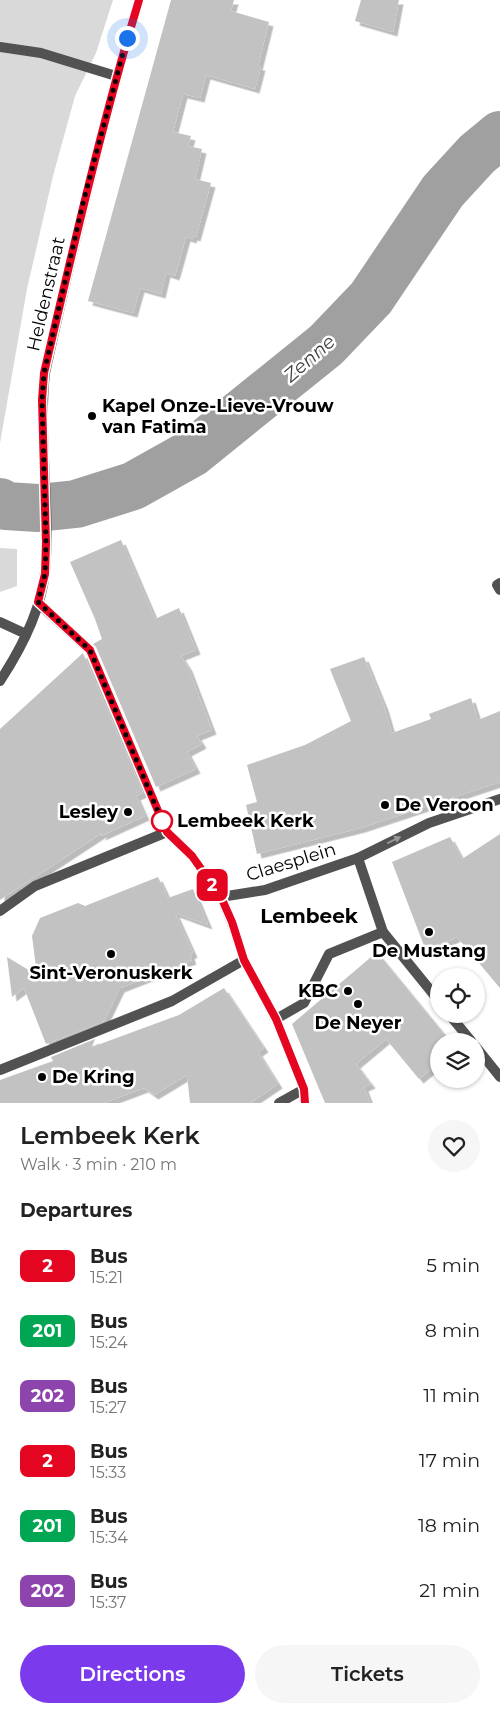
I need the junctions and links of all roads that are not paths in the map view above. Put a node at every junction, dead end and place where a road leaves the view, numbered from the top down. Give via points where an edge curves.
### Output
1 (138, 0) edge
2 (0, 47) edge
3 (116, 76) junction
4 (500, 583) edge
5 (500, 590) edge
6 (38, 602) junction
7 (0, 622) edge
8 (26, 634) junction
9 (0, 681) edge
10 (500, 799) edge
11 (167, 832) junction
12 (359, 862) junction
13 (221, 897) junction
14 (0, 911) edge
15 (382, 932) junction
16 (244, 960) junction
17 (430, 990) edge
18 (276, 1019) junction
19 (456, 1023) edge
20 (464, 1033) edge
21 (485, 1058) edge
22 (0, 1070) edge
23 (500, 1077) edge
24 (304, 1089) junction
25 (279, 1103) edge
26 (305, 1103) edge

1 - 3 street, Heldenstraat
2 - 3 street via 41,53
3 - 6 street, Heldenstraat via 44,373 46,543 45,574
4 - 5 street via 497,585
6 - 8 street, Heldenstraat
6 - 11 street via 90,650
7 - 8 street
8 - 9 street, Heldenstraat
12 -> 10 street via 429,823
11 - 13 street via 192,856
11 - 14 street via 36,886
12 - 13 street, Claesplein via 265,890
12 - 15 street, Claesplein
13 - 16 street
15 - 17 street
15 - 18 street via 329,954 304,1003
16 - 18 street
16 - 22 street via 172,1001
18 - 24 street
19 - 20 street
21 - 23 street
24 - 25 street
24 - 26 street

